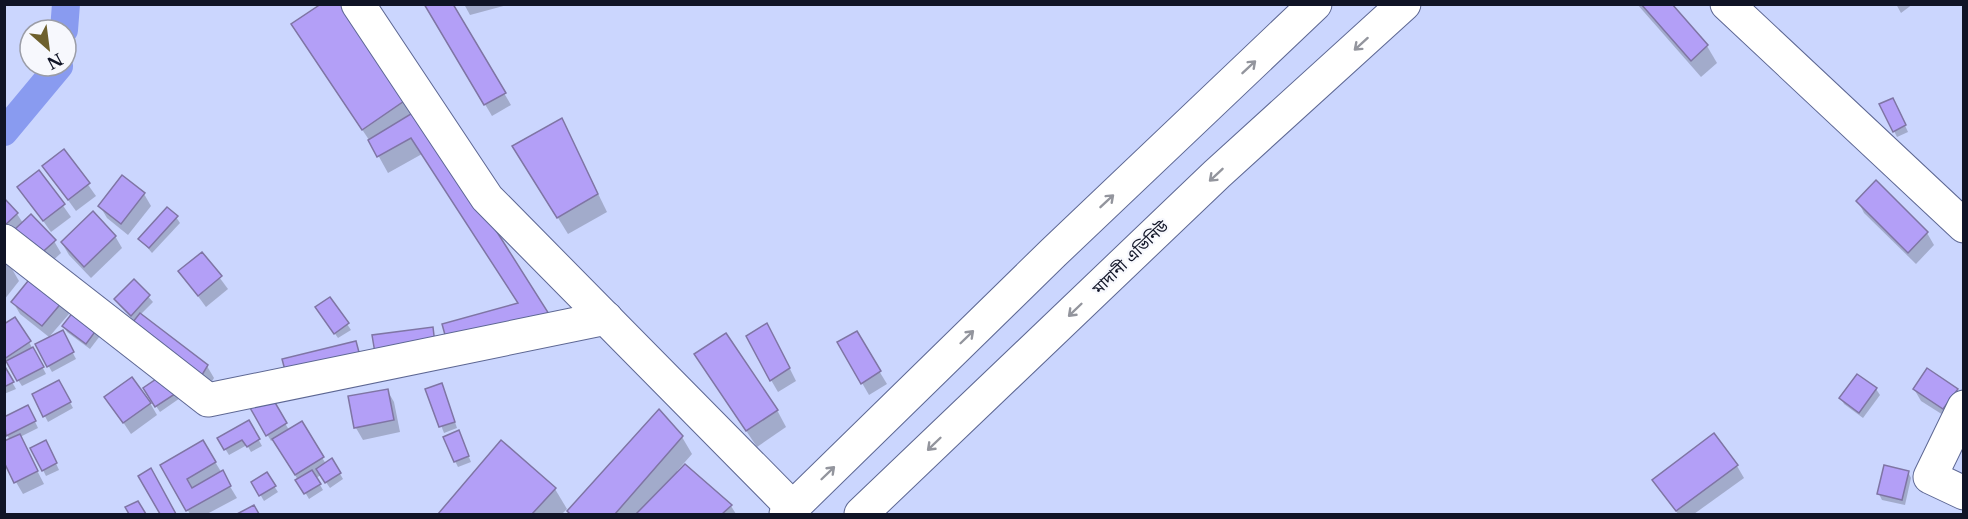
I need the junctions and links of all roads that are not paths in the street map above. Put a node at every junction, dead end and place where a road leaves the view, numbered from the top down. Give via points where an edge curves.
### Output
1 (358, 4) edge
2 (1315, 4) edge
3 (1404, 4) edge
4 (1727, 4) edge
5 (1964, 226) edge
6 (4, 241) edge
7 (606, 318) junction
8 (1964, 407) edge
9 (1964, 493) edge
10 (789, 511) edge
11 (861, 514) edge

1 - 7 street via 487,198
10 -> 2 street
3 -> 11 street, মাদানী এভিনিউ via 1217,174
4 - 5 street
6 - 7 street via 208,400
7 - 10 street
8 - 9 street via 1930,477

